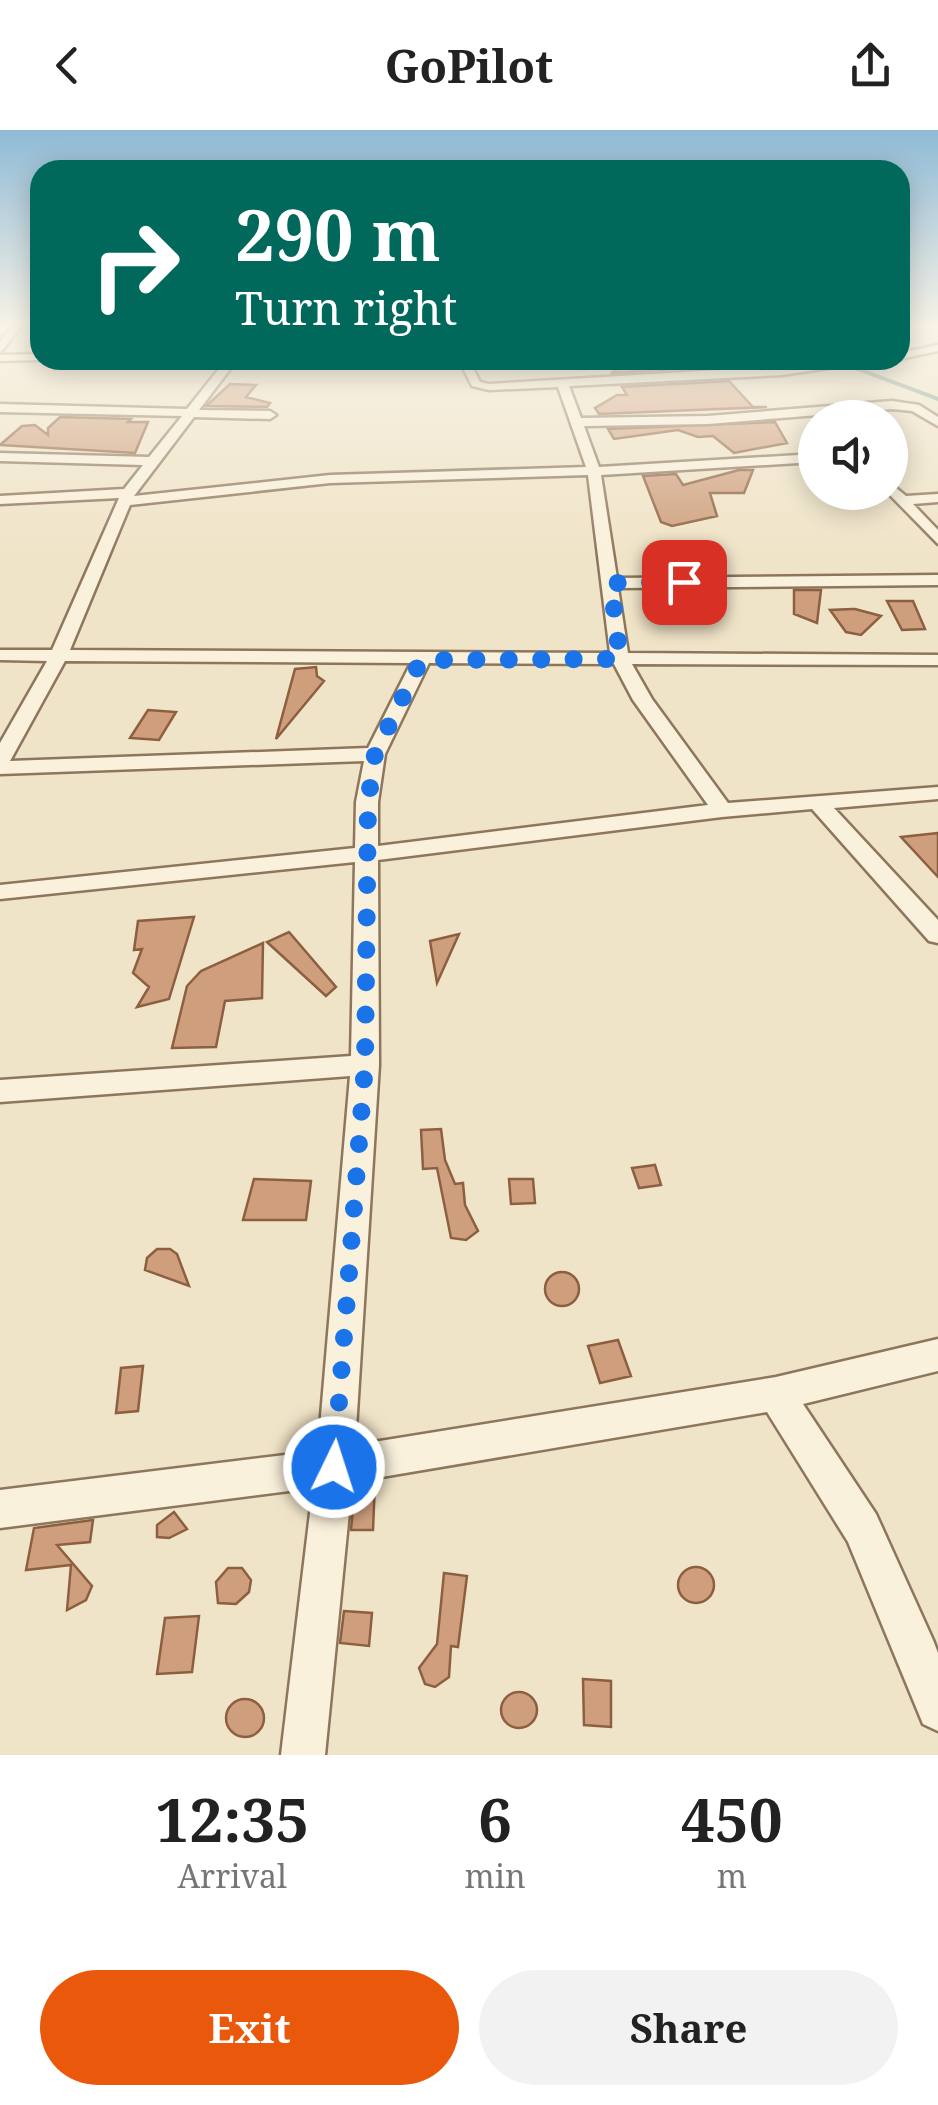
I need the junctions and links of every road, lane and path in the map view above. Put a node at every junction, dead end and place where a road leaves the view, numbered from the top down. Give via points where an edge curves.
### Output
1 (196, 404) edge
2 (568, 404) edge
3 (0, 408) edge
4 (908, 409) edge
5 (188, 414) junction
6 (270, 415) dead end
7 (798, 416) edge
8 (574, 422) junction
9 (938, 422) edge
10 (0, 457) edge
11 (798, 459) edge
12 (150, 461) junction
13 (594, 471) junction
14 (126, 497) junction
15 (938, 498) edge
16 (0, 500) edge
17 (908, 500) edge
18 (908, 506) edge
19 (938, 539) edge
20 (938, 580) edge
21 (611, 583) junction
22 (60, 653) junction
23 (0, 655) edge
24 (620, 659) junction
25 (421, 660) junction
26 (938, 660) edge
27 (375, 754) junction
28 (0, 765) edge
29 (938, 792) edge
30 (816, 801) junction
31 (722, 810) junction
32 (368, 854) junction
33 (0, 892) edge
34 (938, 936) edge
35 (365, 1065) junction
36 (0, 1090) edge
37 (938, 1354) edge
38 (776, 1394) junction
39 (334, 1467) junction
40 (0, 1509) edge
41 (938, 1709) edge
42 (303, 1755) edge

1 - 5 street
2 - 8 street
3 - 5 street
4 - 9 street
5 - 6 street
5 - 12 street
7 - 8 street
8 - 13 street
10 - 12 street
11 - 13 street
12 - 14 street
13 - 14 street via 330,479
13 - 21 street
14 - 16 street
14 - 22 street
15 - 17 street
18 - 19 street
20 - 21 street
21 - 24 street
22 - 23 street
22 - 25 street
22 - 28 street
24 - 25 street
24 - 26 street
24 - 31 street
25 - 27 street
27 - 28 street
27 - 32 street
29 - 30 street
30 - 31 street
30 - 34 street
31 - 32 street
32 - 33 street
32 - 35 street
35 - 36 street
35 - 39 street
37 - 38 street
38 - 39 street
38 - 41 street via 862,1528
39 - 40 street
39 - 42 street

